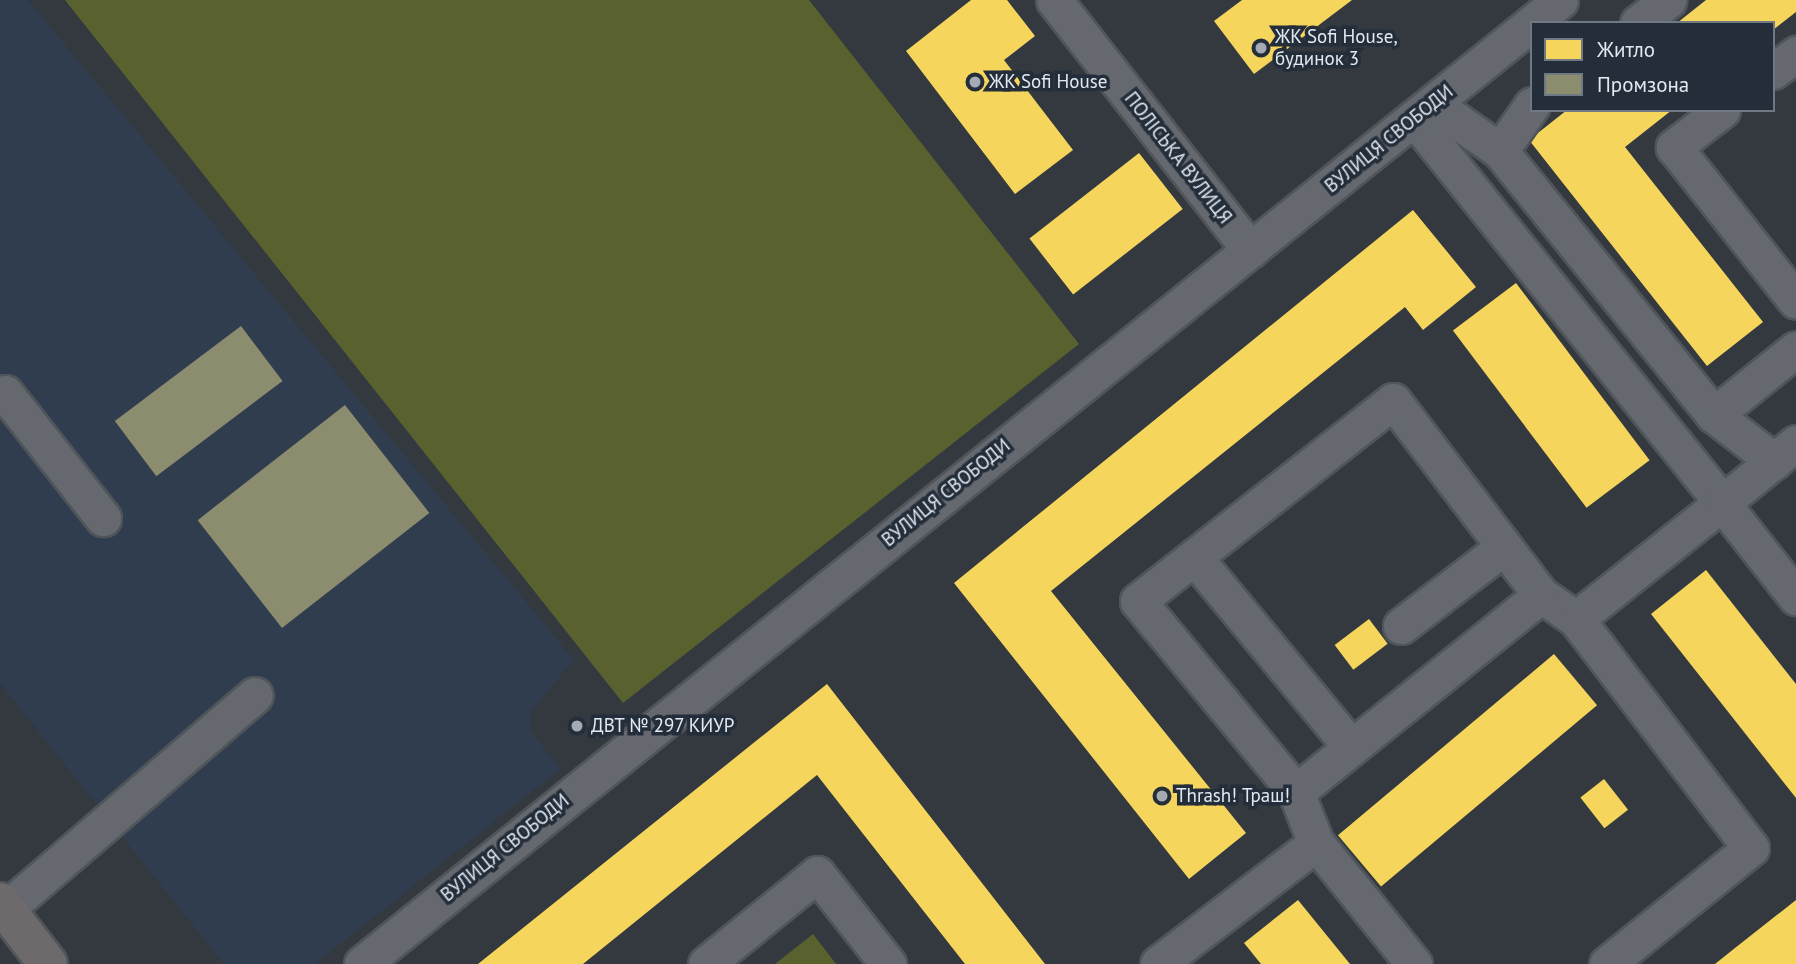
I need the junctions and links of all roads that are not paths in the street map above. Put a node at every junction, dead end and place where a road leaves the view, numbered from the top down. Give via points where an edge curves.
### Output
1 (1054, 0) edge
2 (1560, 0) edge
3 (1668, 0) edge
4 (1534, 21) edge
5 (1641, 21) edge
6 (1530, 25) edge
7 (1796, 54) edge
8 (1775, 70) edge
9 (1530, 108) edge
10 (1423, 111) junction
11 (1719, 112) edge
12 (1500, 151) junction
13 (1250, 250) junction
14 (1796, 300) edge
15 (1796, 349) edge
16 (0, 397) edge
17 (1714, 415) junction
18 (1785, 452) edge
19 (1722, 503) junction
20 (103, 518) dead end
21 (1504, 547) junction
22 (1194, 556) junction
23 (1541, 595) junction
24 (1796, 597) edge
25 (1576, 619) junction
26 (1401, 626) dead end
27 (255, 695) dead end
28 (1351, 747) junction
29 (1296, 792) junction
30 (1316, 843) junction
31 (3, 906) edge
32 (48, 964) edge
33 (362, 964) edge
34 (706, 964) edge
35 (888, 964) edge
36 (1158, 964) edge
37 (1414, 964) edge
38 (1607, 964) edge

1 - 13 street, ПОЛІСЬКА ВУЛИЦЯ
2 - 4 street, ВУЛИЦЯ СВОБОДИ
3 - 5 street
6 - 10 street, ВУЛИЦЯ СВОБОДИ
7 - 8 street
9 - 12 street
10 - 12 street
10 - 13 street, ВУЛИЦЯ СВОБОДИ
10 - 19 street
11 - 14 street via 1674,147
12 - 17 street
13 - 33 street, ВУЛИЦЯ СВОБОДИ
15 - 17 street
16 - 20 street via 5,393
17 - 18 street
18 - 19 street
19 - 24 street
19 - 25 street
21 - 22 street via 1393,401
21 - 23 street
21 - 26 street
22 - 28 street
22 - 29 street via 1138,601
23 - 25 street
23 - 28 street
25 - 38 street via 1751,848
27 - 31 street
28 - 29 street
29 - 30 street
30 - 36 street
30 - 37 street
31 - 32 main road
34 - 35 street via 817,874

